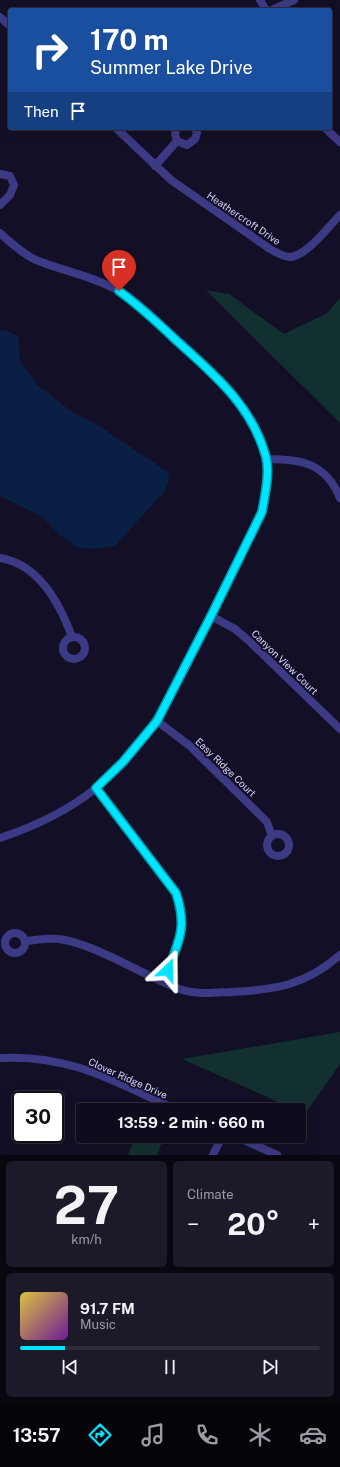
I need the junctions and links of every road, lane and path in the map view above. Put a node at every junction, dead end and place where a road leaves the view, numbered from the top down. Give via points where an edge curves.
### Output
1 (294, 0) edge
2 (276, 8) edge
3 (0, 17) edge
4 (8, 24) edge
5 (118, 130) edge
6 (176, 130) edge
7 (195, 130) edge
8 (327, 130) edge
9 (177, 141) junction
10 (340, 142) edge
11 (155, 166) junction
12 (0, 174) edge
13 (0, 205) edge
14 (340, 215) edge
15 (0, 233) edge
16 (267, 459) junction
17 (340, 498) edge
18 (0, 558) edge
19 (211, 616) junction
20 (72, 637) dead end
21 (157, 721) junction
22 (340, 728) edge
23 (96, 788) junction
24 (272, 836) dead end
25 (0, 838) edge
26 (25, 941) dead end
27 (340, 955) edge
28 (163, 981) junction
29 (0, 1058) edge
30 (162, 1103) edge
31 (219, 1143) edge
32 (250, 1143) edge
33 (213, 1155) edge
34 (277, 1155) edge

1 - 2 street
3 - 4 street
5 - 11 street, Heathercroft Drive
6 - 9 street
7 - 9 street via 193,142 183,144
8 - 10 street
9 - 11 street
11 - 14 street, Heathercroft Drive via 171,180 282,255 290,257 302,253
12 - 13 street via 10,176 14,185 10,195
15 - 16 street via 13,246 36,259 110,286 140,306 237,399 254,424
16 - 17 street via 302,461 314,466 332,482
16 - 19 street via 266,492 262,512
18 - 20 street via 19,564 49,590 62,610
19 - 21 street
19 - 22 street, Canyon View Court via 235,629 248,640
21 - 23 street via 123,762
21 - 24 street, Easy Ridge Court via 190,746 268,822
23 - 25 street via 44,820
23 - 28 street via 176,893 182,931
26 - 28 street via 51,939 69,942
27 - 28 street via 327,966 294,984 262,990 199,994
29 - 30 street, Clover Ridge Drive via 33,1057 63,1062 108,1077
31 - 33 street
32 - 34 street

